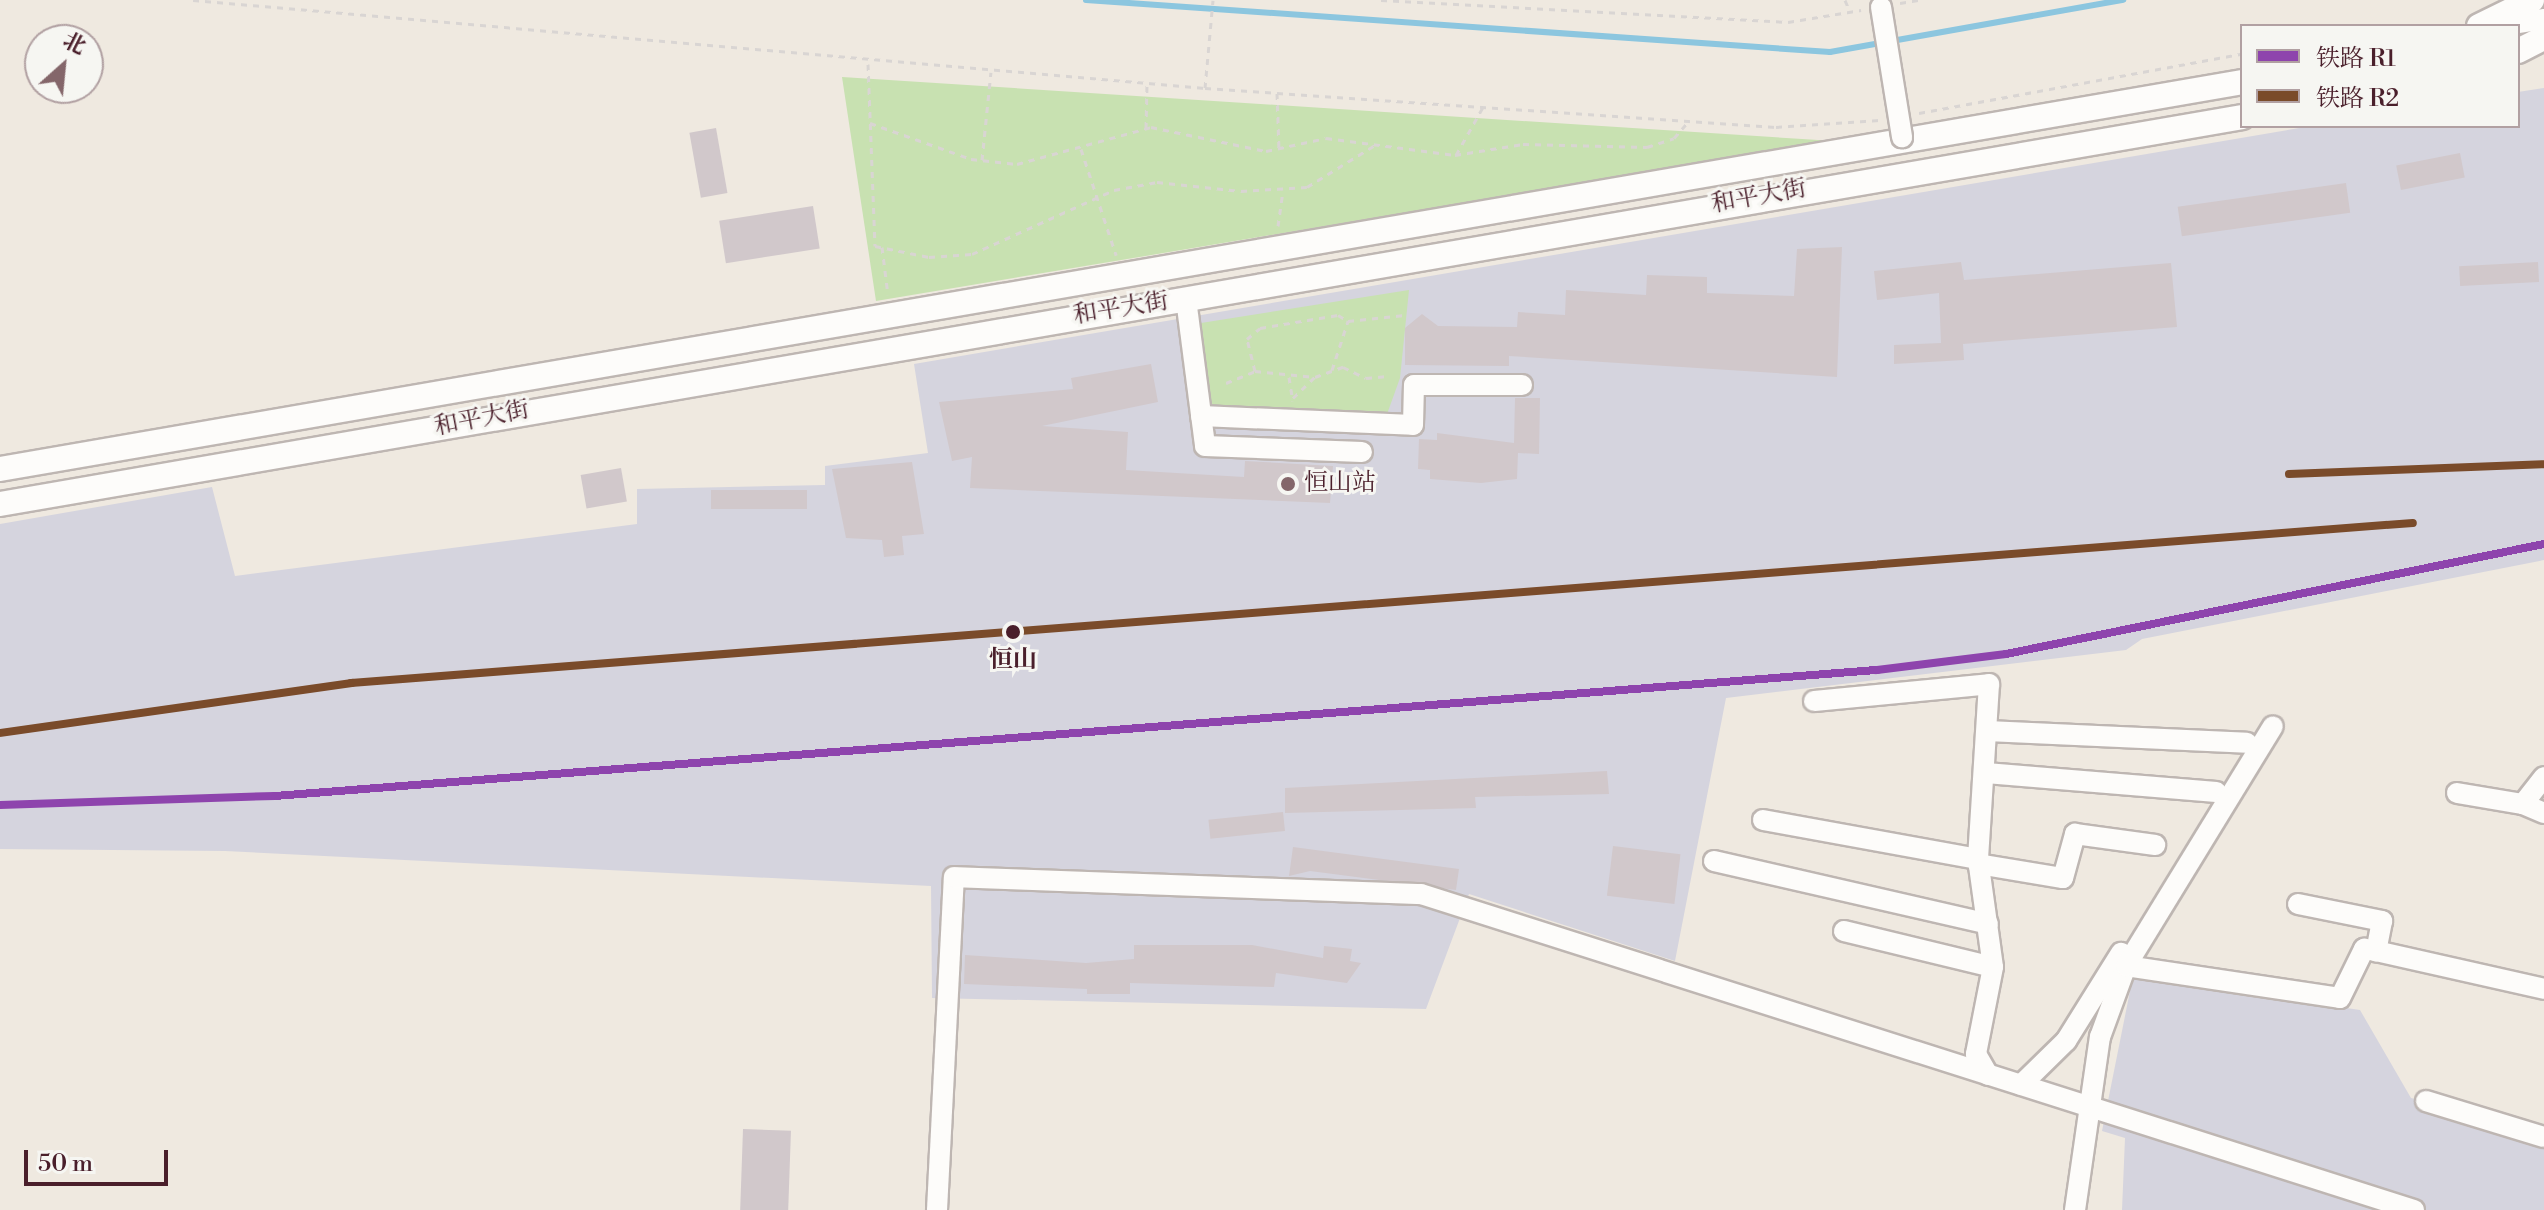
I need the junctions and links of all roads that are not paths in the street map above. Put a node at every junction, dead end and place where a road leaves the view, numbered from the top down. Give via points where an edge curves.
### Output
1 (2532, 0) edge
2 (1881, 7) road end
3 (2544, 19) edge
4 (2483, 24) edge
5 (2513, 24) edge
6 (2544, 38) edge
7 (2520, 50) edge
8 (2240, 82) edge
9 (2240, 117) edge
10 (1900, 127) junction
11 (1186, 299) junction
12 (1522, 385) dead end
13 (1201, 416) junction
14 (1362, 452) dead end
15 (0, 469) edge
16 (0, 504) edge
17 (1814, 701) dead end
18 (1987, 731) junction
19 (2247, 743) junction
20 (1986, 773) junction
21 (2544, 777) edge
22 (2216, 792) junction
23 (2457, 793) dead end
24 (2523, 804) junction
25 (2544, 813) edge
26 (1763, 820) dead end
27 (2155, 845) dead end
28 (1714, 861) dead end
29 (1978, 862) junction
30 (2298, 904) dead end
31 (1988, 924) junction
32 (1844, 931) dead end
33 (2376, 951) junction
34 (2126, 966) junction
35 (1993, 967) junction
36 (2544, 989) edge
37 (1988, 1075) junction
38 (2021, 1085) junction
39 (2426, 1101) dead end
40 (2095, 1109) junction
41 (2544, 1137) edge
42 (937, 1210) edge
43 (2075, 1210) edge
44 (2414, 1210) edge

1 - 4 main road
2 - 10 street, bridge
3 - 5 street
6 - 7 main road
8 - 10 main road, 和平大街
9 - 11 main road, 和平大街
10 - 15 main road, 和平大街 via 1274,249
11 - 13 street
11 - 16 main road, 和平大街
12 - 13 street via 1414,385 1413,425
13 - 14 street via 1205,446
17 - 18 street via 1989,684
18 - 19 street
18 - 20 street
19 - 22 street
19 - 34 street via 2269,721
20 - 22 street
20 - 29 street
21 - 24 street
22 - 38 street via 2066,1041
23 - 24 street
24 - 25 street
26 - 29 street
27 - 29 street via 2075,834 2063,878
28 - 31 street
29 - 31 street
30 - 33 street via 2382,921
31 - 35 street
32 - 35 street
33 - 34 street via 2364,949 2340,998
33 - 36 street
34 - 40 street via 2100,1037
35 - 37 street via 1978,1019 1976,1054
37 - 38 street
37 - 42 street via 1421,894 954,877
38 - 40 street
39 - 41 street
40 - 43 street
40 - 44 street

